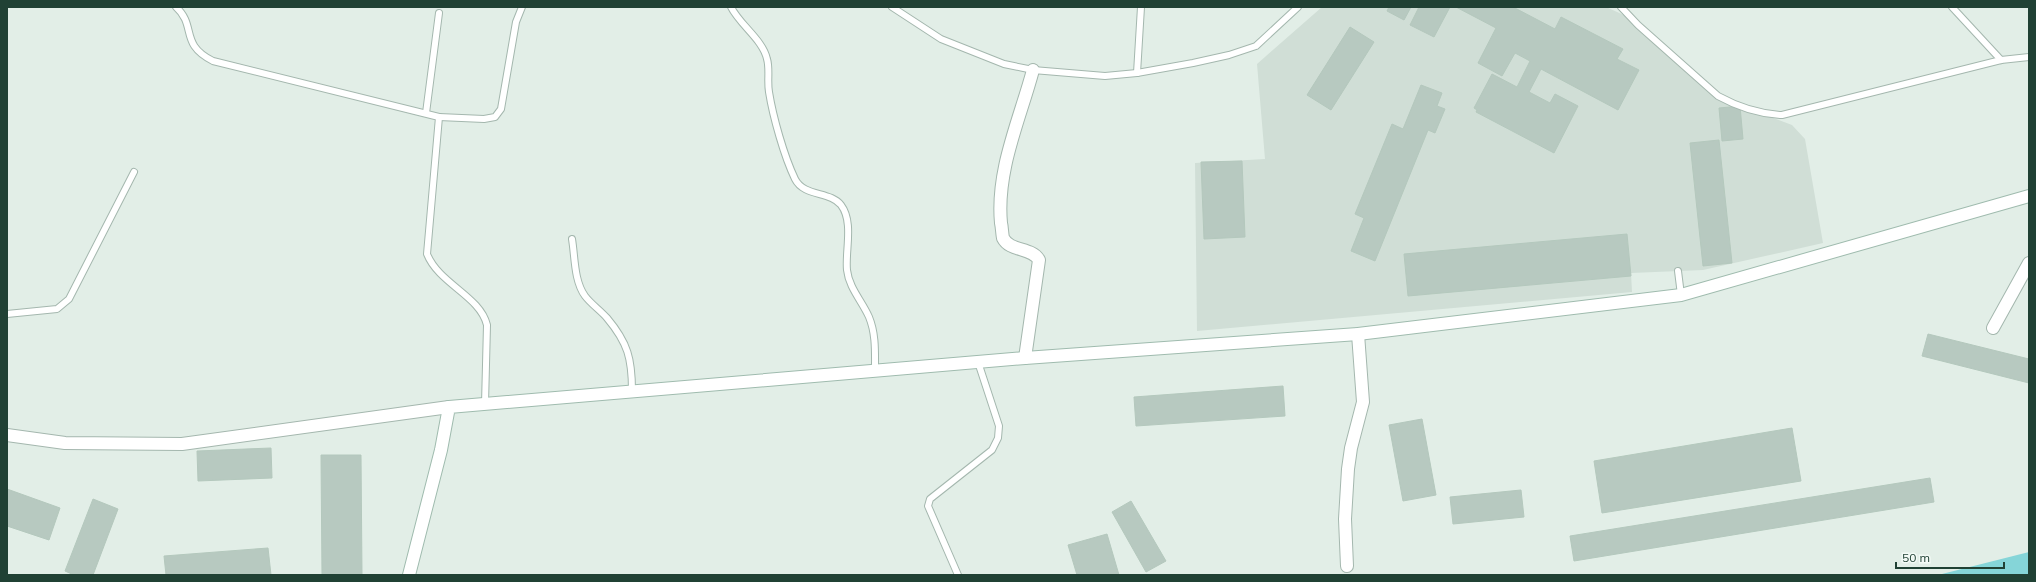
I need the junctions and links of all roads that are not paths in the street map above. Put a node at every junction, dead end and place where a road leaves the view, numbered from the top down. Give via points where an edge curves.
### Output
1 (176, 7) edge
2 (522, 7) edge
3 (731, 7) edge
4 (892, 7) edge
5 (1141, 7) edge
6 (1298, 7) edge
7 (1621, 7) edge
8 (1952, 7) edge
9 (439, 13) dead end
10 (2029, 57) edge
11 (2002, 60) junction
12 (1033, 70) junction
13 (1137, 73) junction
14 (426, 113) junction
15 (439, 117) junction
16 (134, 172) dead end
17 (2029, 196) edge
18 (572, 239) dead end
19 (2029, 263) edge
20 (1678, 271) dead end
21 (1681, 295) junction
22 (7, 314) edge
23 (1993, 328) dead end
24 (1358, 334) junction
25 (1025, 358) junction
26 (978, 362) junction
27 (876, 370) junction
28 (632, 391) junction
29 (485, 404) junction
30 (449, 407) junction
31 (7, 435) edge
32 (1347, 566) dead end
33 (409, 575) edge
34 (958, 575) edge

1 - 14 lane via 183,13 194,47 213,61
2 - 15 lane via 516,22 501,109 495,117
3 - 27 lane via 764,51 767,59 768,91 776,124 796,180 803,189 828,197 840,204 844,211 848,228 847,270 850,284 869,317 874,332
4 - 12 lane via 941,39 1004,64
5 - 13 lane
6 - 13 lane via 1256,46 1229,55
7 - 11 lane via 1718,96 1770,114 1782,115
8 - 11 lane
9 - 14 lane
10 - 11 lane
12 - 13 lane via 1105,76
12 - 25 street via 1008,152 1000,214 1006,242 1033,253 1039,260
14 - 15 lane
15 - 29 lane via 427,254 438,273 486,318
16 - 22 lane via 69,299 57,309
17 - 21 street
18 - 28 lane via 578,283 585,296 607,318 627,347 632,369
19 - 23 street
20 - 21 lane
21 - 24 street
24 - 25 street
24 - 32 street via 1363,402 1348,469 1345,519
25 - 26 street
26 - 27 street
26 - 34 lane via 999,426 998,438 992,450 930,499 928,506
27 - 28 street
28 - 29 street
29 - 30 street
30 - 31 street via 182,444 66,443
30 - 33 street via 441,450

